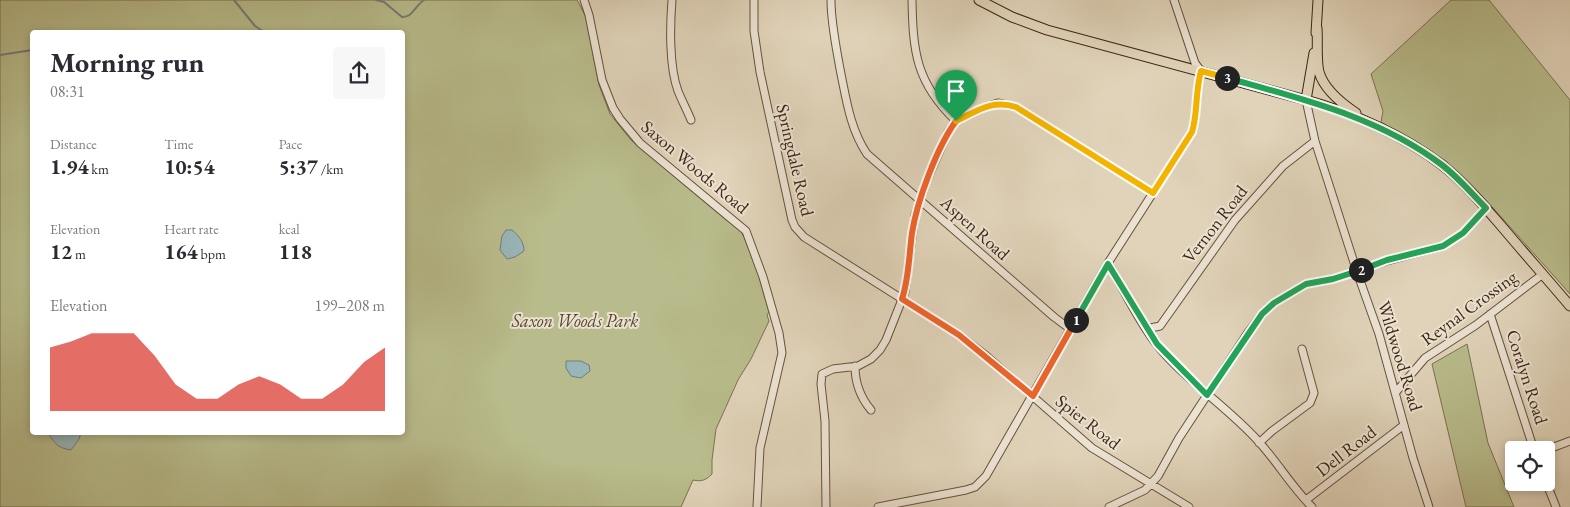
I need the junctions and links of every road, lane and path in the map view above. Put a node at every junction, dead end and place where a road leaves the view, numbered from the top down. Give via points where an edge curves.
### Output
1 (584, 0) edge
2 (672, 0) edge
3 (754, 0) edge
4 (831, 0) edge
5 (912, 0) edge
6 (979, 0) edge
7 (1174, 0) edge
8 (1318, 0) edge
9 (1317, 28) junction
10 (1201, 71) junction
11 (1306, 100) junction
12 (691, 120) dead end
13 (956, 121) junction
14 (1370, 123) junction
15 (1315, 141) junction
16 (1153, 193) junction
17 (921, 199) junction
18 (1486, 208) junction
19 (1108, 264) junction
20 (1357, 272) junction
21 (1543, 274) junction
22 (902, 299) junction
23 (1570, 306) edge
24 (1490, 314) junction
25 (1146, 329) junction
26 (1070, 330) junction
27 (1302, 349) dead end
28 (855, 366) junction
29 (1396, 392) junction
30 (1207, 395) junction
31 (1033, 396) junction
32 (871, 410) dead end
33 (1404, 425) junction
34 (1531, 441) edge
35 (1259, 442) junction
36 (1570, 442) edge
37 (1555, 447) edge
38 (1152, 484) junction
39 (1550, 491) edge
40 (1306, 500) junction
41 (756, 507) edge
42 (826, 507) edge
43 (878, 507) edge
44 (1109, 507) edge
45 (1189, 507) edge
46 (1312, 507) edge
47 (1429, 507) edge
48 (1556, 507) edge

1 - 41 street, Saxon Woods Road via 602,80 620,120 640,143 746,231 763,277 782,354 760,448
2 - 12 street via 670,42 675,80
3 - 22 street, Springdale Road via 754,31 760,72 795,228 804,237
4 - 17 street, Aspen Road via 835,42 855,132 867,154
5 - 13 street via 918,65 930,90
6 - 10 main road via 1047,30
7 - 10 street
8 - 9 main road
9 - 11 main road
9 - 14 main road via 1319,71 1324,83 1344,104
10 - 11 main road
10 - 16 street via 1192,132
11 - 14 main road
11 - 15 street, Wildwood Road
13 - 16 street via 998,103 1016,107
13 - 17 street via 948,132
14 - 18 main road via 1442,165
15 - 20 street, Wildwood Road
15 - 25 street, Vernon Road via 1283,166 1240,214 1160,326
16 - 19 street
17 - 22 street via 915,215
17 - 26 street, Aspen Road
18 - 20 street via 1463,233 1443,246 1387,260
18 - 21 main road
19 - 25 street
19 - 26 street
20 - 29 street, Wildwood Road
20 - 30 street via 1306,284 1274,303 1256,320
21 - 23 main road
21 - 24 street, Reynal Crossing
22 - 28 street via 880,350 872,359
22 - 31 street, Spier Road via 959,335
24 - 29 street, Reynal Crossing via 1425,358
24 - 34 street, Coralyn Road
25 - 30 street via 1167,356
26 - 31 street
27 - 35 street via 1314,393 1310,403
28 - 32 street via 857,386
28 - 42 street via 822,374
29 - 33 street, Wildwood Road
30 - 35 street
30 - 38 street
31 - 38 street, Spier Road via 1092,448
31 - 43 street via 986,476 975,487
33 - 40 street, Dell Road
33 - 47 street, Wildwood Road
35 - 40 street
36 - 37 street
38 - 44 street
38 - 45 street, Spier Road
39 - 48 street
40 - 46 street

